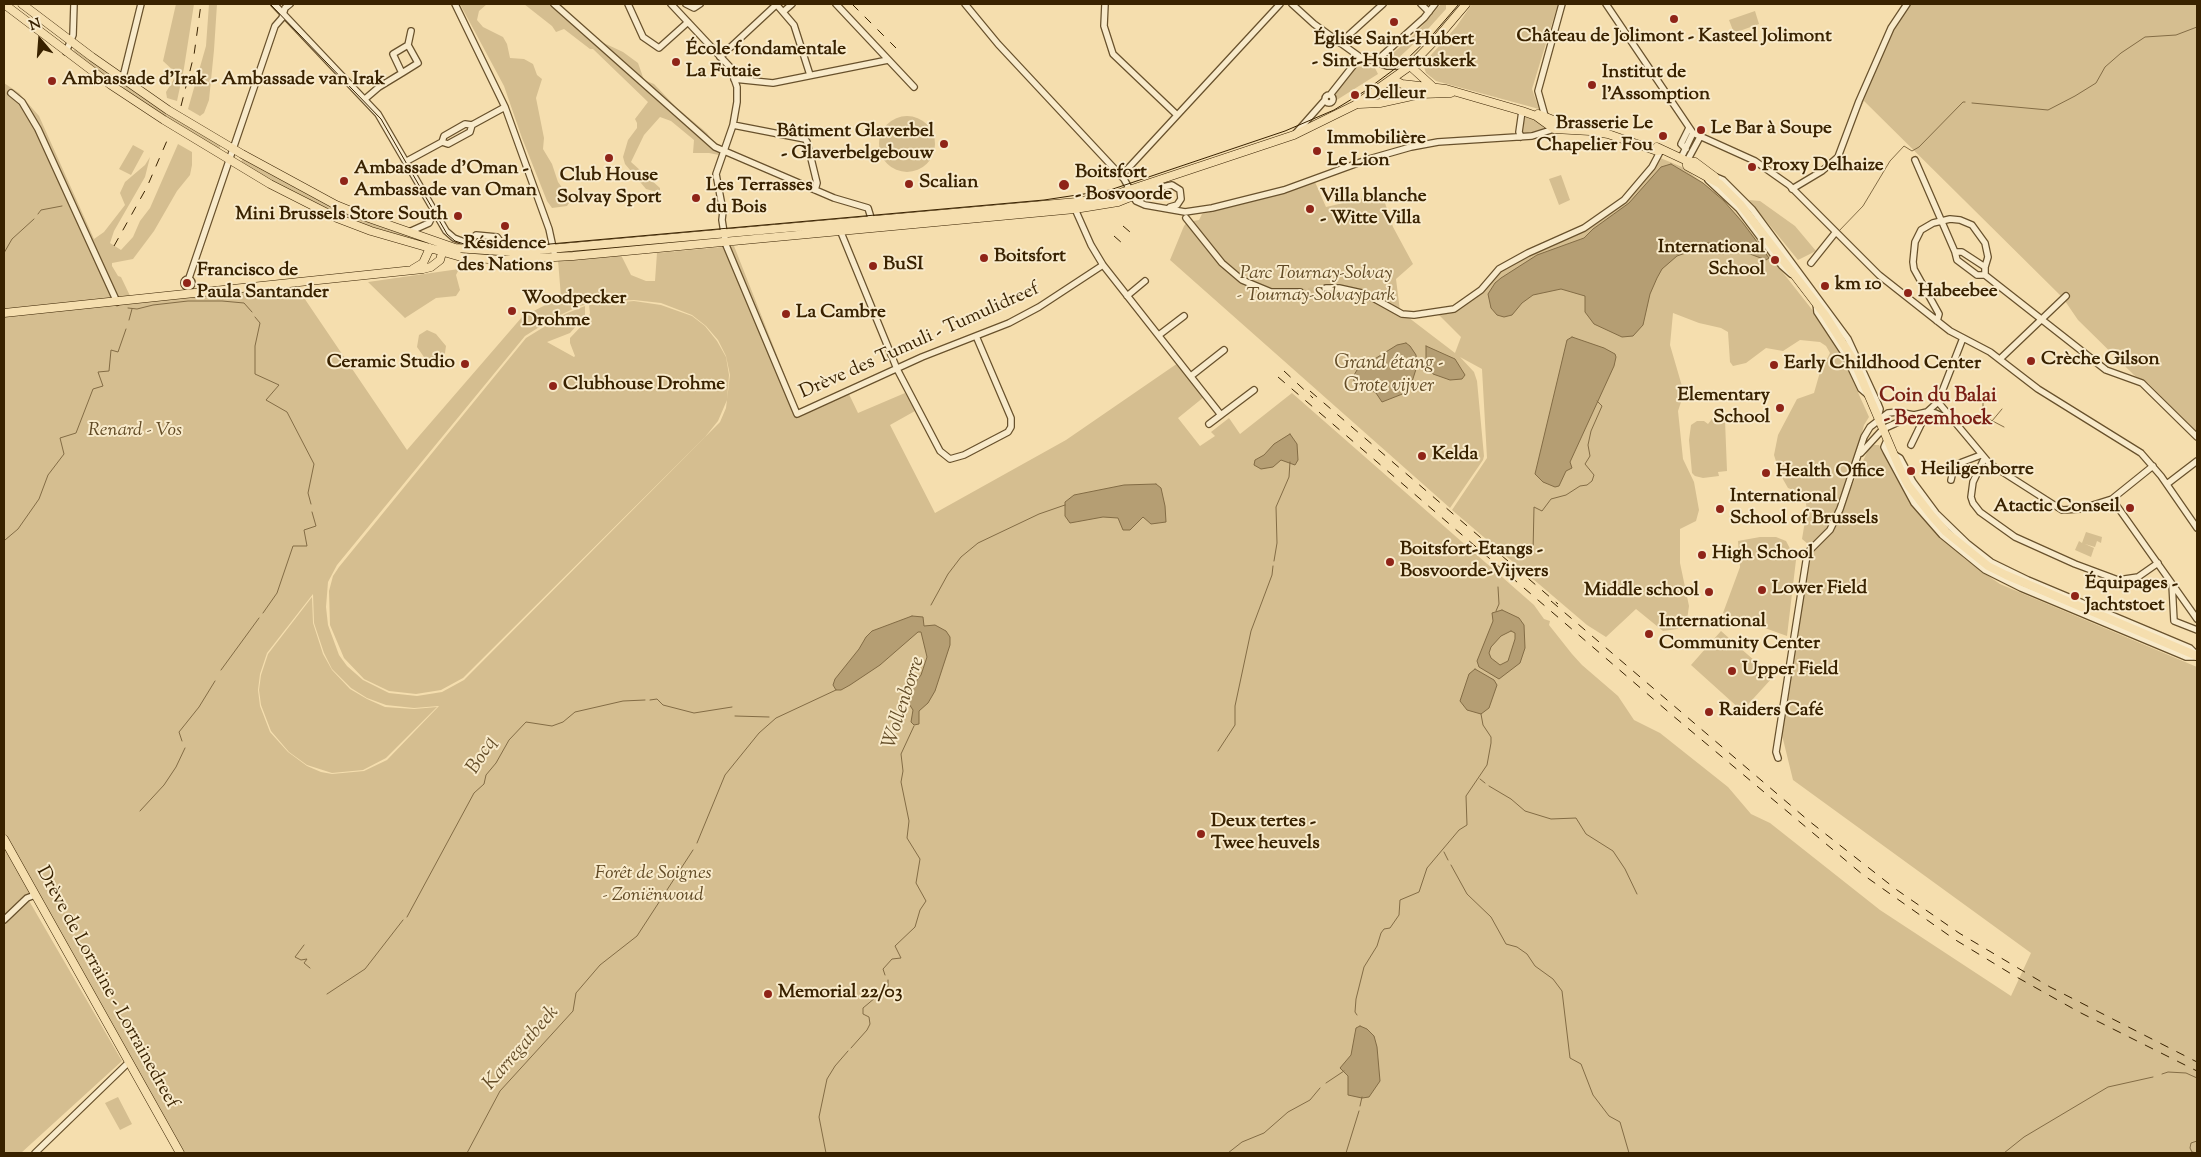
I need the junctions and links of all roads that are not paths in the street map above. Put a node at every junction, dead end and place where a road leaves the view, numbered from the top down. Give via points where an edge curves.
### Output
1 (4, 4) edge
2 (22, 4) edge
3 (74, 4) edge
4 (141, 4) edge
5 (274, 4) edge
6 (290, 4) edge
7 (455, 4) edge
8 (554, 4) edge
9 (628, 4) edge
10 (686, 4) edge
11 (700, 4) edge
12 (776, 4) edge
13 (792, 4) edge
14 (836, 4) edge
15 (965, 4) edge
16 (1105, 4) edge
17 (1280, 4) edge
18 (1292, 4) edge
19 (1383, 4) edge
20 (1421, 4) edge
21 (1435, 4) edge
22 (1466, 4) edge
23 (1562, 4) edge
24 (1606, 4) edge
25 (1907, 4) edge
26 (675, 5) edge
27 (783, 12) junction
28 (1429, 12) junction
29 (283, 14) junction
30 (688, 22) junction
31 (411, 31) dead end
32 (72, 42) junction
33 (408, 44) junction
34 (1340, 44) junction
35 (66, 52) junction
36 (720, 56) junction
37 (1360, 57) junction
38 (888, 60) junction
39 (1374, 64) junction
40 (1410, 66) junction
41 (402, 73) junction
42 (810, 75) junction
43 (121, 78) junction
44 (734, 79) junction
45 (1394, 80) junction
46 (914, 87) dead end
47 (1434, 87) junction
48 (12, 93) dead end
49 (1456, 93) junction
50 (365, 100) junction
51 (1356, 105) junction
52 (506, 107) junction
53 (1525, 112) junction
54 (1177, 114) junction
55 (1545, 116) junction
56 (733, 125) junction
57 (1555, 130) junction
58 (1691, 130) junction
59 (1590, 131) junction
60 (1294, 135) junction
61 (1521, 136) junction
62 (1700, 137) junction
63 (233, 149) junction
64 (1660, 150) junction
65 (725, 152) junction
66 (1684, 159) junction
67 (230, 160) junction
68 (1914, 160) dead end
69 (407, 161) junction
70 (1182, 174) junction
71 (1121, 176) junction
72 (1705, 177) junction
73 (1718, 181) junction
74 (1792, 189) junction
75 (815, 190) junction
76 (1146, 191) junction
77 (1131, 193) junction
78 (1178, 204) junction
79 (1167, 207) junction
80 (1075, 209) junction
81 (435, 211) junction
82 (1185, 215) junction
83 (872, 221) junction
84 (1941, 221) junction
85 (840, 230) junction
86 (409, 232) junction
87 (1835, 234) junction
88 (725, 238) junction
89 (440, 242) junction
90 (465, 246) junction
91 (430, 248) junction
92 (442, 252) junction
93 (508, 252) junction
94 (1955, 252) junction
95 (554, 253) junction
96 (1811, 263) dead end
97 (1103, 265) junction
98 (1986, 267) junction
99 (412, 270) junction
100 (1985, 275) junction
101 (1795, 276) junction
102 (189, 278) dead end
103 (1146, 281) dead end
104 (1326, 288) tunnel mouth
105 (1300, 292) tunnel mouth
106 (1127, 296) junction
107 (2066, 296) dead end
108 (117, 302) junction
109 (1816, 303) junction
110 (4, 313) edge
111 (1825, 315) junction
112 (1184, 316) dead end
113 (2042, 319) junction
114 (1835, 320) junction
115 (1937, 322) junction
116 (976, 336) junction
117 (1158, 336) junction
118 (1963, 338) junction
119 (1224, 350) dead end
120 (2000, 359) junction
121 (897, 368) junction
122 (1191, 376) junction
123 (1254, 390) dead end
124 (1868, 395) junction
125 (1938, 402) junction
126 (1893, 412) junction
127 (1927, 412) junction
128 (1221, 415) junction
129 (1914, 415) junction
130 (1878, 419) junction
131 (1896, 422) junction
132 (1953, 422) junction
133 (1209, 424) dead end
134 (1883, 429) junction
135 (2197, 437) edge
136 (1887, 440) junction
137 (1911, 445) dead end
138 (1860, 455) junction
139 (1982, 457) junction
140 (2197, 461) edge
141 (2153, 466) junction
142 (1951, 480) dead end
143 (2167, 484) junction
144 (2112, 499) junction
145 (2197, 528) edge
146 (2158, 563) junction
147 (2172, 584) junction
148 (2197, 619) edge
149 (2197, 630) edge
150 (2197, 656) edge
151 (1778, 758) dead end
152 (4, 839) edge
153 (35, 895) junction
154 (4, 920) edge
155 (129, 1062) junction
156 (35, 1153) edge
157 (180, 1153) edge

1 - 35 main road
2 - 32 main road
3 - 32 street
4 - 43 street
5 - 29 street
6 - 29 street
7 - 52 street
8 - 65 street via 715,147
9 - 30 street via 642,36 659,48
10 - 11 street via 694,8
12 - 27 street
12 - 36 street
13 - 27 street
14 - 38 street
15 - 71 street
16 - 54 street via 1106,36 1113,54
17 - 54 street
18 - 34 street
19 - 34 street
20 - 28 street
21 - 28 street
22 - 40 main road
23 - 55 street via 1538,91
24 - 58 street
25 - 74 street via 1891,28 1838,157
26 - 30 street
27 - 42 street via 794,25
28 - 39 street
29 - 50 street
29 - 63 street via 275,26
30 - 36 street
31 - 33 street
32 - 35 street
32 - 43 main road
33 - 41 street via 418,63
33 - 41 street via 392,54
34 - 37 street
35 - 67 main road via 139,104
36 - 44 street via 730,67
37 - 39 street
37 - 60 street via 1330,95 1333,101 1329,103 1326,100
38 - 42 street
38 - 46 street
39 - 40 street
40 - 45 main road
40 - 47 main road
41 - 50 street
42 - 44 street via 773,83
43 - 63 main road
44 - 56 street via 737,102
45 - 47 main road via 1402,84
45 - 51 main road
47 - 49 main road
48 - 108 street via 22,102 38,129
49 - 51 main road via 1420,94 1380,104
49 - 53 main road
50 - 69 street via 385,122
51 - 60 main road
52 - 69 street via 472,125 465,124 444,136 442,142
52 - 95 street via 549,229
53 - 55 main road
53 - 57 main road
53 - 61 street via 1519,132
54 - 71 street
55 - 59 main road via 1569,127
56 - 65 street
56 - 75 street via 805,139 817,183
57 - 59 main road
57 - 61 street
58 - 62 street
58 - 66 street
59 - 64 main road via 1653,145
60 - 70 main road
61 - 82 street via 1411,147 1284,190
62 - 66 street
62 - 74 street via 1755,161
63 - 67 street
63 - 86 main road via 336,205
64 - 66 main road
64 - 104 street via 1652,167 1624,200 1579,231 1500,269 1481,290 1454,309 1402,314 1366,294
65 - 75 street
65 - 88 street via 716,174
66 - 72 main road via 1687,166
66 - 73 main road via 1695,162
67 - 91 main road via 337,218
67 - 102 street
68 - 84 street
69 - 81 street
70 - 76 main road
70 - 77 main road
71 - 77 street
72 - 73 main road
72 - 101 street via 1738,209 1782,266
73 - 101 main road via 1740,204
73 - 114 street via 1723,180 1752,209
74 - 87 street
75 - 83 street via 868,208
76 - 77 main road
76 - 78 street via 1175,186 1181,193
77 - 79 street via 1140,204
77 - 80 main road via 1112,203
77 - 83 main road via 1077,202
78 - 79 street
78 - 82 street via 1184,208
79 - 82 street
80 - 85 main road
80 - 97 street
81 - 86 street via 428,223
81 - 90 street via 448,233
82 - 105 street via 1222,263 1242,280 1271,292
83 - 88 main road
84 - 94 street
84 - 98 street via 1960,220 1976,229 1988,251
84 - 115 street via 1921,230 1913,257 1914,269 1939,314
85 - 88 main road
85 - 121 street
86 - 89 main road
87 - 96 street
87 - 115 street
88 - 95 main road
88 - 121 street, Drève des Tumuli - Tumulidreef via 797,414
89 - 90 main road
89 - 91 main road
89 - 92 main road
90 - 93 main road
90 - 93 street via 476,235 497,237
91 - 92 main road
91 - 99 main road via 423,263
92 - 95 main road via 484,260
92 - 99 main road via 440,260 431,267
93 - 95 main road
94 - 98 street via 1962,252
94 - 100 street via 1957,260 1970,270 1977,275
97 - 106 street
97 - 116 street, Drève des Tumuli - Tumulidreef via 1039,307
98 - 100 street
99 - 108 main road
100 - 113 street
101 - 109 main road
103 - 106 street
106 - 117 street
107 - 113 street
108 - 110 main road
109 - 111 main road
109 - 124 street via 1817,312 1844,353 1861,389
111 - 114 street
111 - 124 main road via 1849,351
112 - 117 street
113 - 120 street
113 - 135 street via 2106,370 2142,383
114 - 130 street via 1865,373 1880,409
115 - 118 street
116 - 121 street, Drève des Tumuli - Tumulidreef
116 - 121 street via 1012,422 1008,432 958,458 950,459 940,451
117 - 122 street
118 - 120 street
118 - 125 street
119 - 122 street
120 - 141 street via 2038,389 2127,443
122 - 128 street
123 - 128 street
124 - 130 main road
125 - 127 street
125 - 132 street
126 - 129 street
126 - 130 street
126 - 131 street
127 - 129 street
127 - 132 street
127 - 137 street
128 - 133 street
129 - 131 street
130 - 134 main road
130 - 138 street via 1864,437
131 - 134 street
132 - 139 street
134 - 136 main road
134 - 138 street
136 - 150 main road via 1908,485 1931,515 1988,566
136 - 150 street via 1884,447 1914,503 1942,535 1985,570 2186,657
138 - 151 street via 1830,530 1808,555 1776,752
139 - 142 street via 1960,463
139 - 144 street via 2062,510 2080,509
139 - 146 street via 1973,482 1973,503 1980,512 2015,537 2118,580 2138,577
140 - 143 street
141 - 143 street
141 - 144 street
143 - 145 street
144 - 146 street
146 - 147 street
147 - 148 street
147 - 149 street via 2174,621
152 - 153 main road, Drève de Lorraine - Lorrainedreef
153 - 154 street via 27,898
153 - 155 main road, Drève de Lorraine - Lorrainedreef
155 - 156 street
155 - 157 main road, Drève de Lorraine - Lorrainedreef

